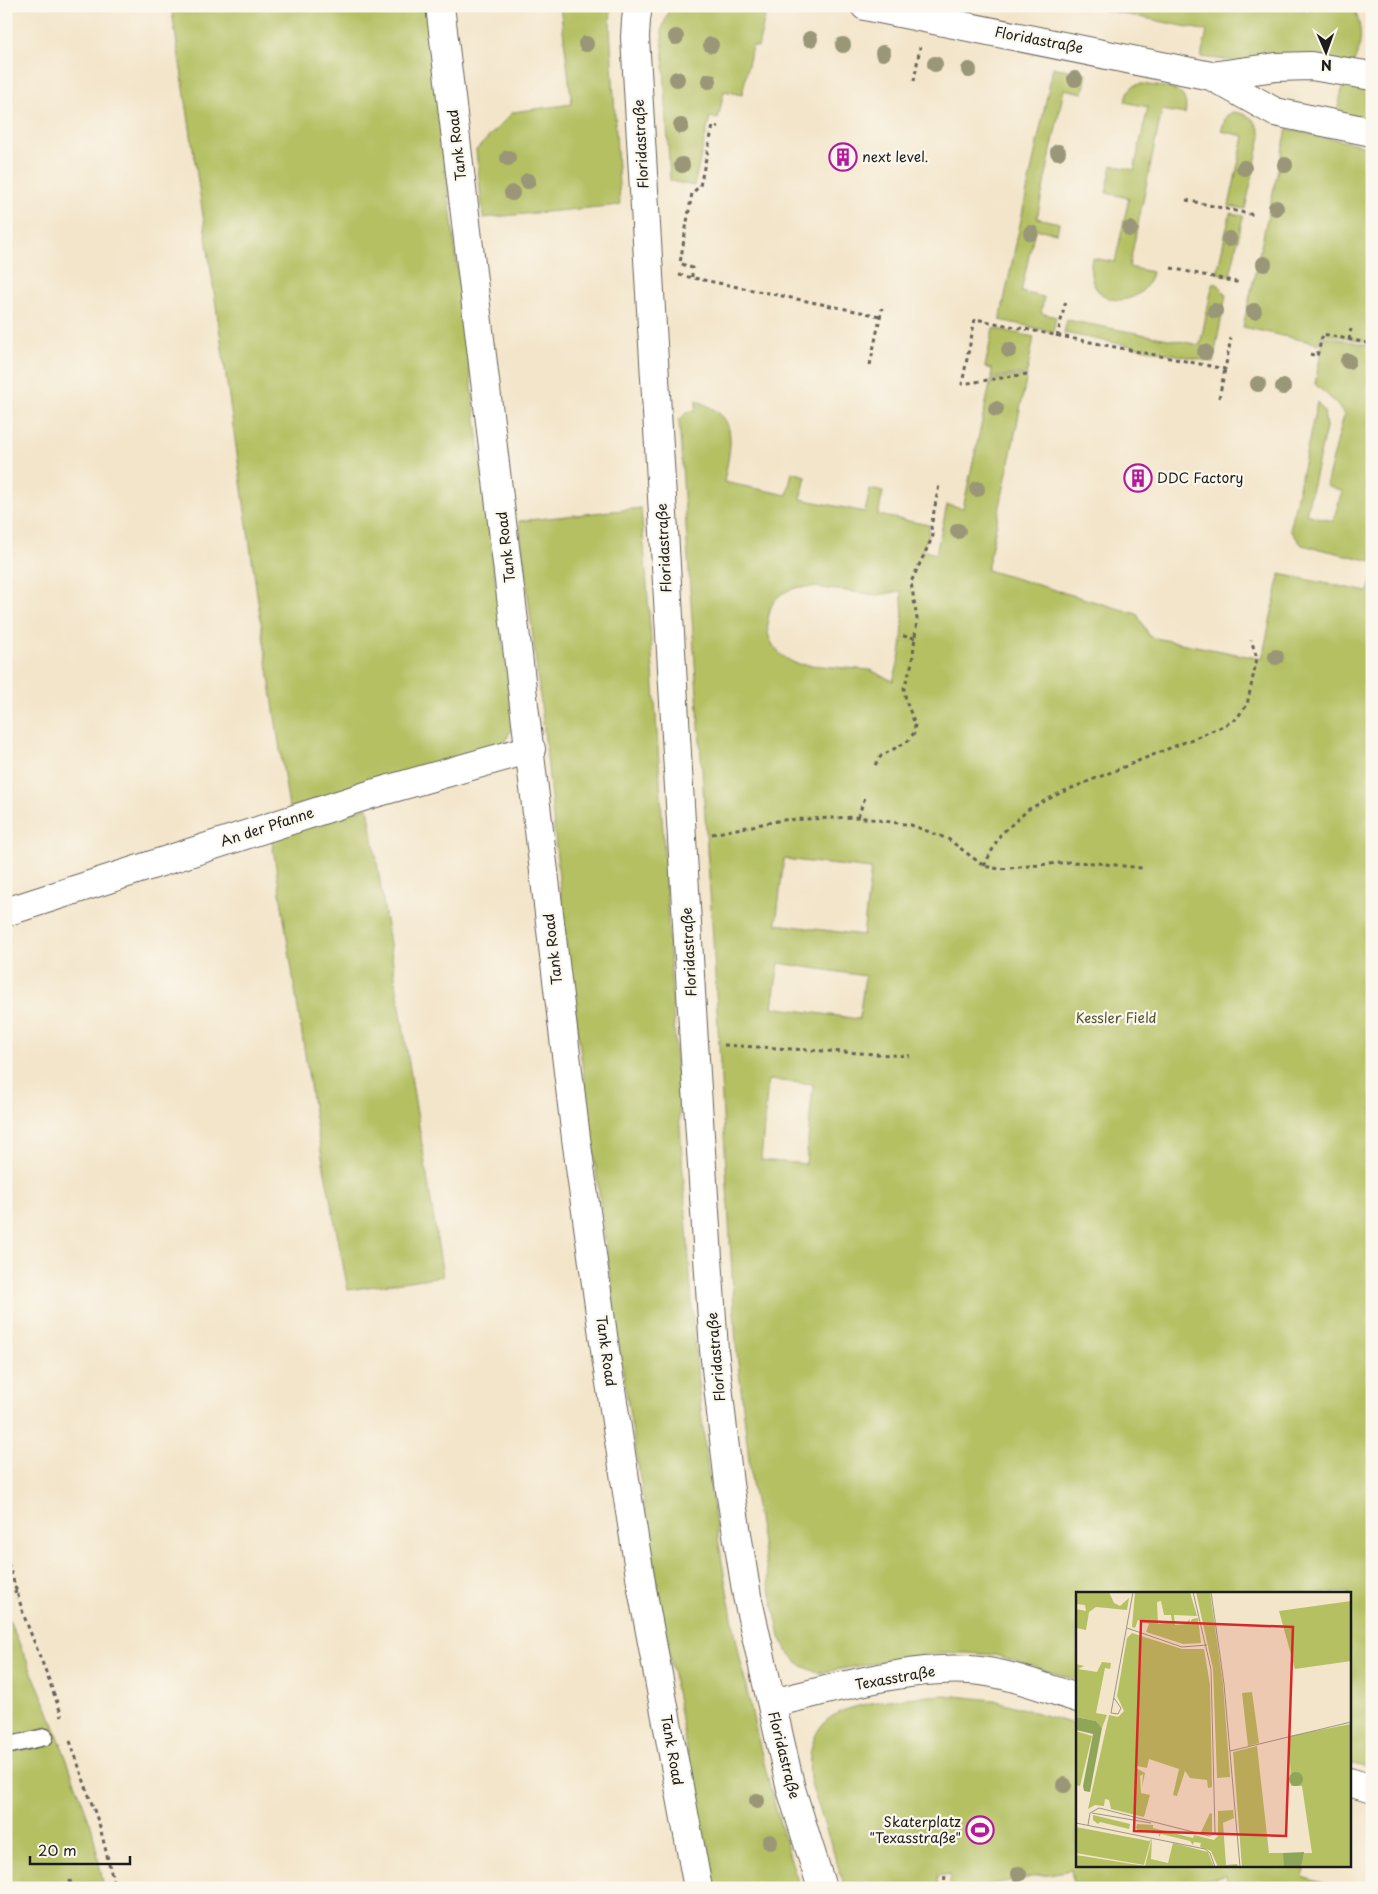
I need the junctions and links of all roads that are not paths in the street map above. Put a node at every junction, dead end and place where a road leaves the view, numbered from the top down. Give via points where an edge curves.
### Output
1 (440, 6) edge
2 (638, 6) edge
3 (865, 6) edge
4 (1211, 76) junction
5 (1372, 76) edge
6 (1372, 132) edge
7 (531, 749) junction
8 (6, 912) edge
9 (1076, 1698) edge
10 (772, 1703) junction
11 (46, 1737) dead end
12 (6, 1746) edge
13 (1350, 1782) edge
14 (1372, 1789) edge
15 (698, 1888) edge
16 (822, 1888) edge

1 - 7 street, Tank Road
2 - 10 street, Floridastraße via 635,37 714,1350 729,1484 747,1596
3 - 4 street, Floridastraße
4 - 5 street, Floridastraße via 1311,66
4 - 6 street, Floridastraße via 1275,112
7 - 8 street, An der Pfanne via 362,797
7 - 15 street, Tank Road via 575,1128 606,1356 642,1589
9 - 10 street, Texasstraße via 999,1674 941,1670 909,1672
10 - 16 street, Floridastraße via 791,1789
11 - 12 lane
13 - 14 street

